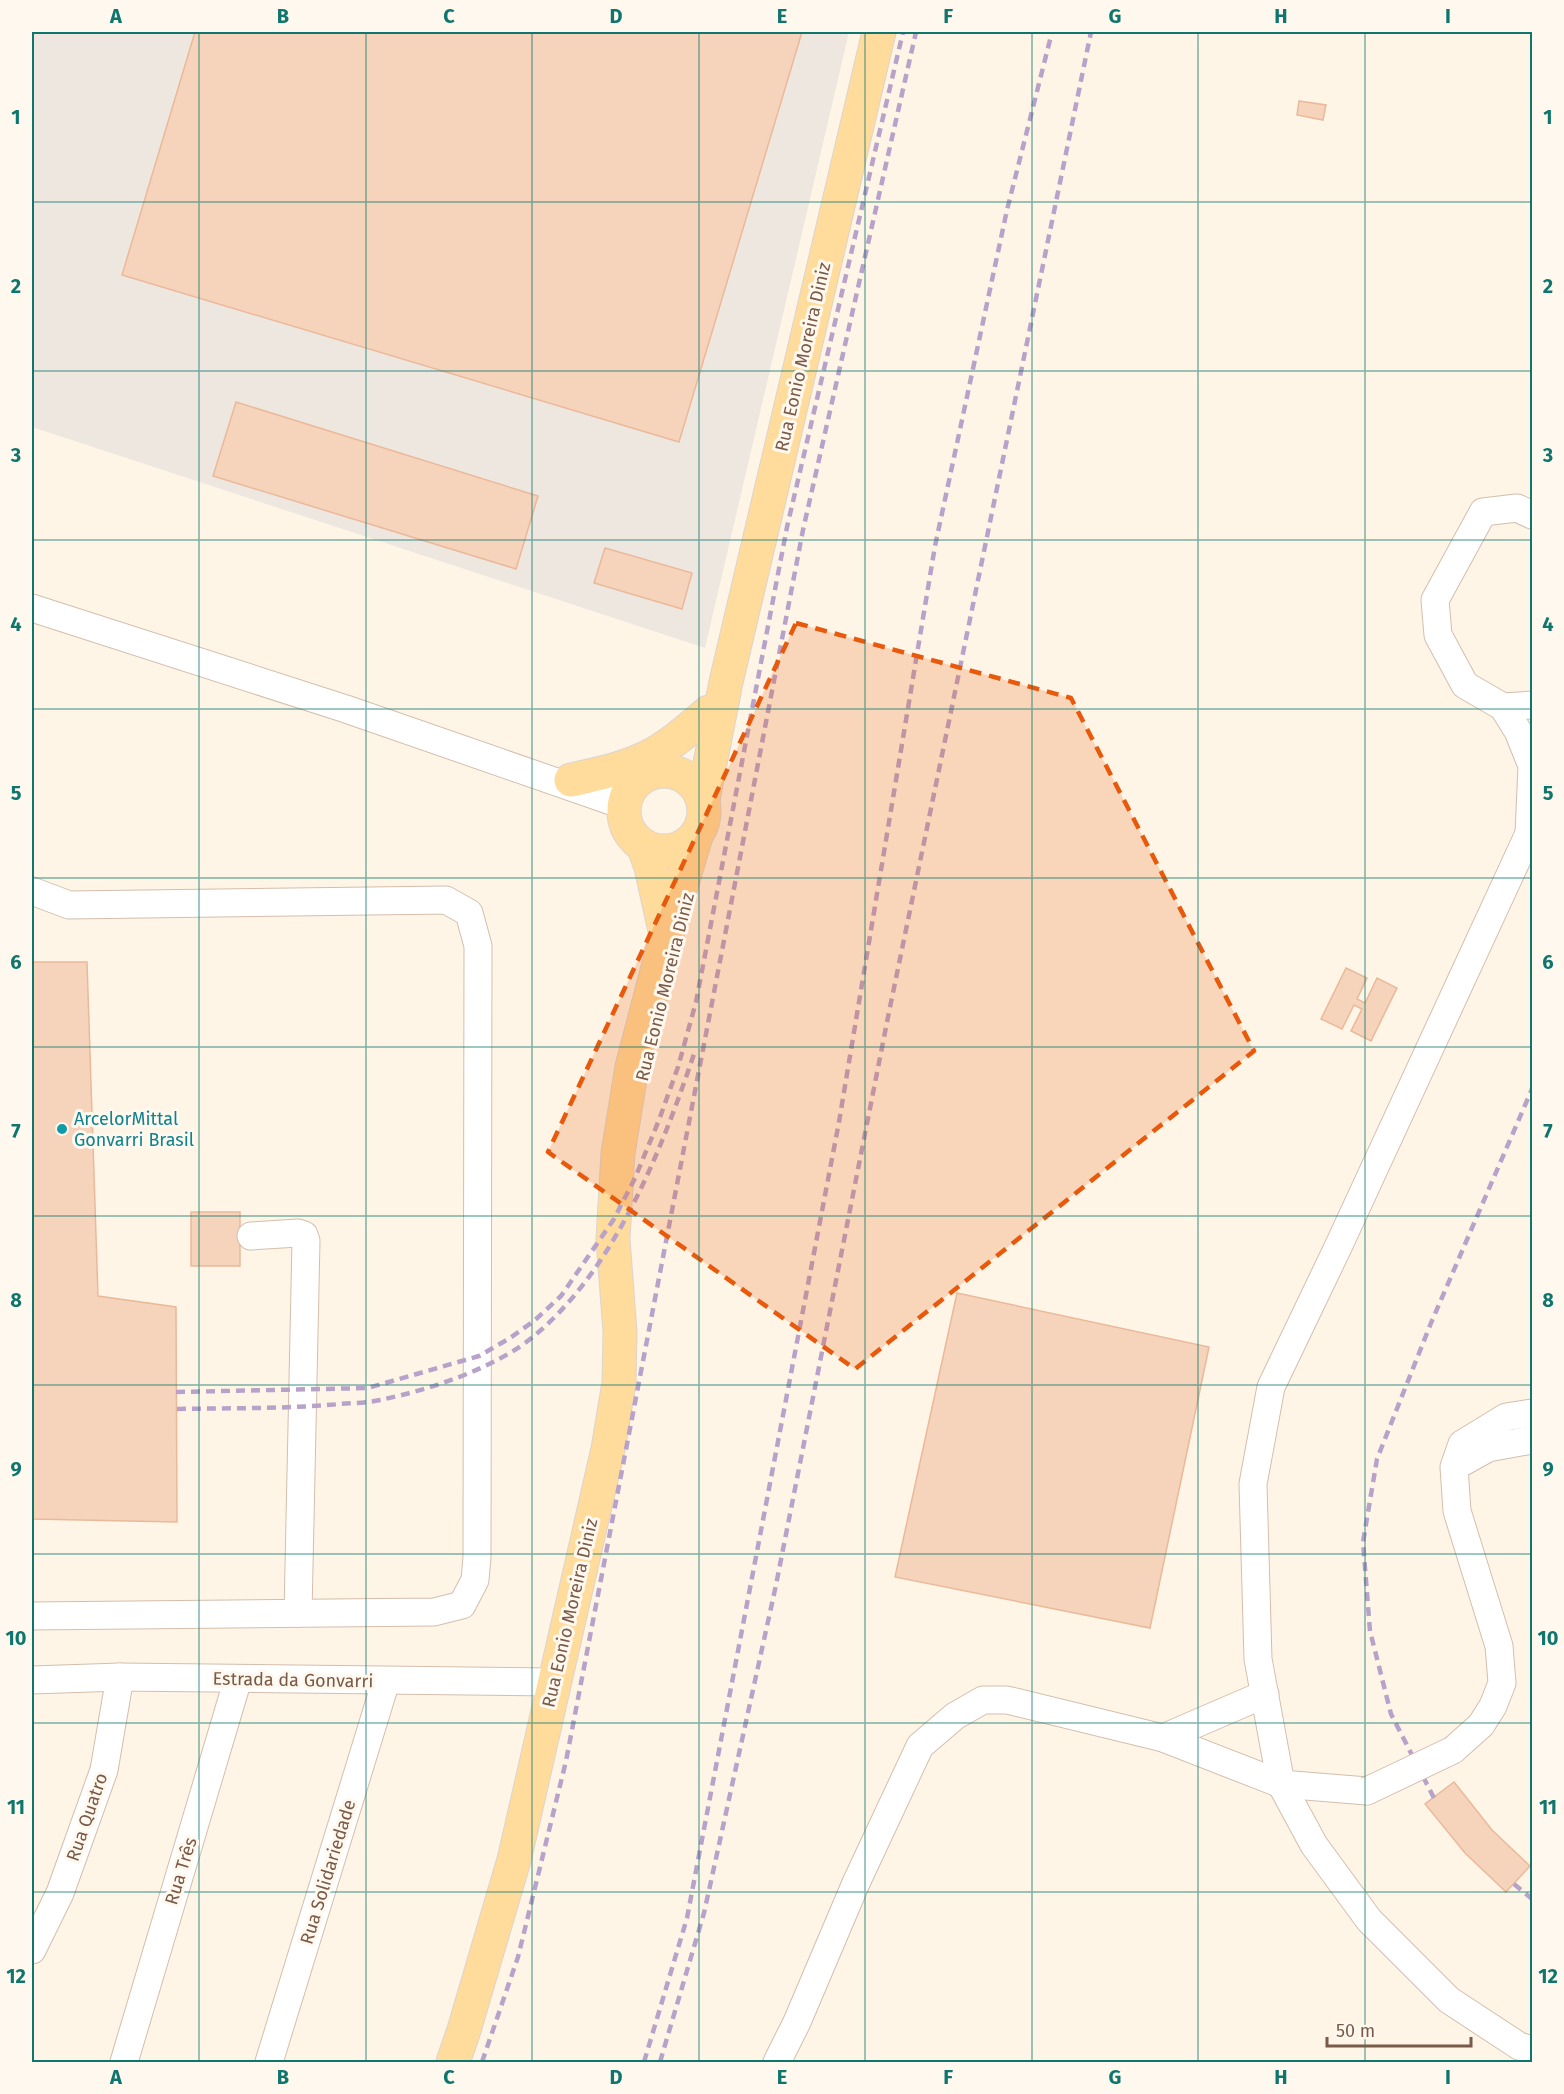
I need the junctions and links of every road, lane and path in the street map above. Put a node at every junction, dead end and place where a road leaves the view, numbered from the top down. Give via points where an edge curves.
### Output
1 (879, 32) edge
2 (1533, 515) edge
3 (32, 608) edge
4 (726, 682) junction
5 (1533, 705) edge
6 (1503, 706) junction
7 (709, 712) junction
8 (658, 770) junction
9 (533, 773) junction
10 (571, 780) junction
11 (627, 796) junction
12 (701, 818) junction
13 (1531, 830) edge
14 (643, 845) junction
15 (32, 891) edge
16 (666, 937) junction
17 (618, 1153) junction
18 (251, 1236) dead end
19 (1533, 1413) edge
20 (1533, 1440) edge
21 (1454, 1467) junction
22 (298, 1613) junction
23 (32, 1616) edge
24 (120, 1677) junction
25 (238, 1679) junction
26 (32, 1680) edge
27 (386, 1682) junction
28 (554, 1682) junction
29 (1265, 1694) junction
30 (1163, 1738) junction
31 (1281, 1784) junction
32 (32, 1950) edge
33 (1533, 2050) edge
34 (779, 2060) edge
35 (124, 2062) edge
36 (269, 2062) edge
37 (453, 2062) edge

1 - 4 main road, Rua Eonio Moreira Diniz
2 - 6 street via 1516,508 1483,512 1435,600 1438,635 1465,685
3 - 9 street
4 - 7 main road, Rua Eonio Moreira Diniz
4 - 12 main road, Rua Eonio Moreira Diniz
5 - 6 street
6 - 13 street via 1532,766
7 - 8 main road, Rua Eonio Moreira Diniz via 696,742
7 - 10 main road via 649,757
8 - 11 main road via 642,776
8 - 12 main road via 677,772 693,782
9 - 10 street
9 - 11 street via 614,802
10 - 11 street
11 - 14 main road via 624,820
12 - 14 main road via 680,848 661,851
12 - 16 main road, Rua Eonio Moreira Diniz
12 - 17 street, Rua Eonio Moreira Diniz via 692,880 645,1074
13 - 29 street via 1271,1387 1253,1484 1258,1659
14 - 16 main road, Rua Eonio Moreira Diniz
15 - 22 street via 69,905 446,900 469,913 478,946 479,1381 475,1580 462,1605 434,1612
16 - 17 main road, Rua Eonio Moreira Diniz via 632,1066
17 - 28 main road, Rua Eonio Moreira Diniz via 613,1239 620,1332 619,1383 608,1449
18 - 22 street via 297,1233 306,1241
19 - 21 street via 1506,1417 1462,1444
20 - 21 street via 1488,1448
21 - 31 street, bridge via 1457,1511 1499,1646 1502,1683 1493,1706 1481,1725 1453,1750 1367,1791
22 - 23 street
24 - 25 street, Estrada da Gonvarri
24 - 26 street, Estrada da Gonvarri
24 - 32 street, Rua Quatro via 104,1770 60,1893
25 - 27 street, Estrada da Gonvarri
25 - 35 street, Rua Três
27 - 28 street, Estrada da Gonvarri
27 - 36 street, Rua Solidariedade
28 - 37 main road, Rua Eonio Moreira Diniz via 514,1860
29 - 30 street
29 - 31 street
30 - 31 street
30 - 34 street via 1007,1700 983,1700 955,1716 920,1746
31 - 33 street via 1314,1845 1369,1920 1449,2000 1519,2046

